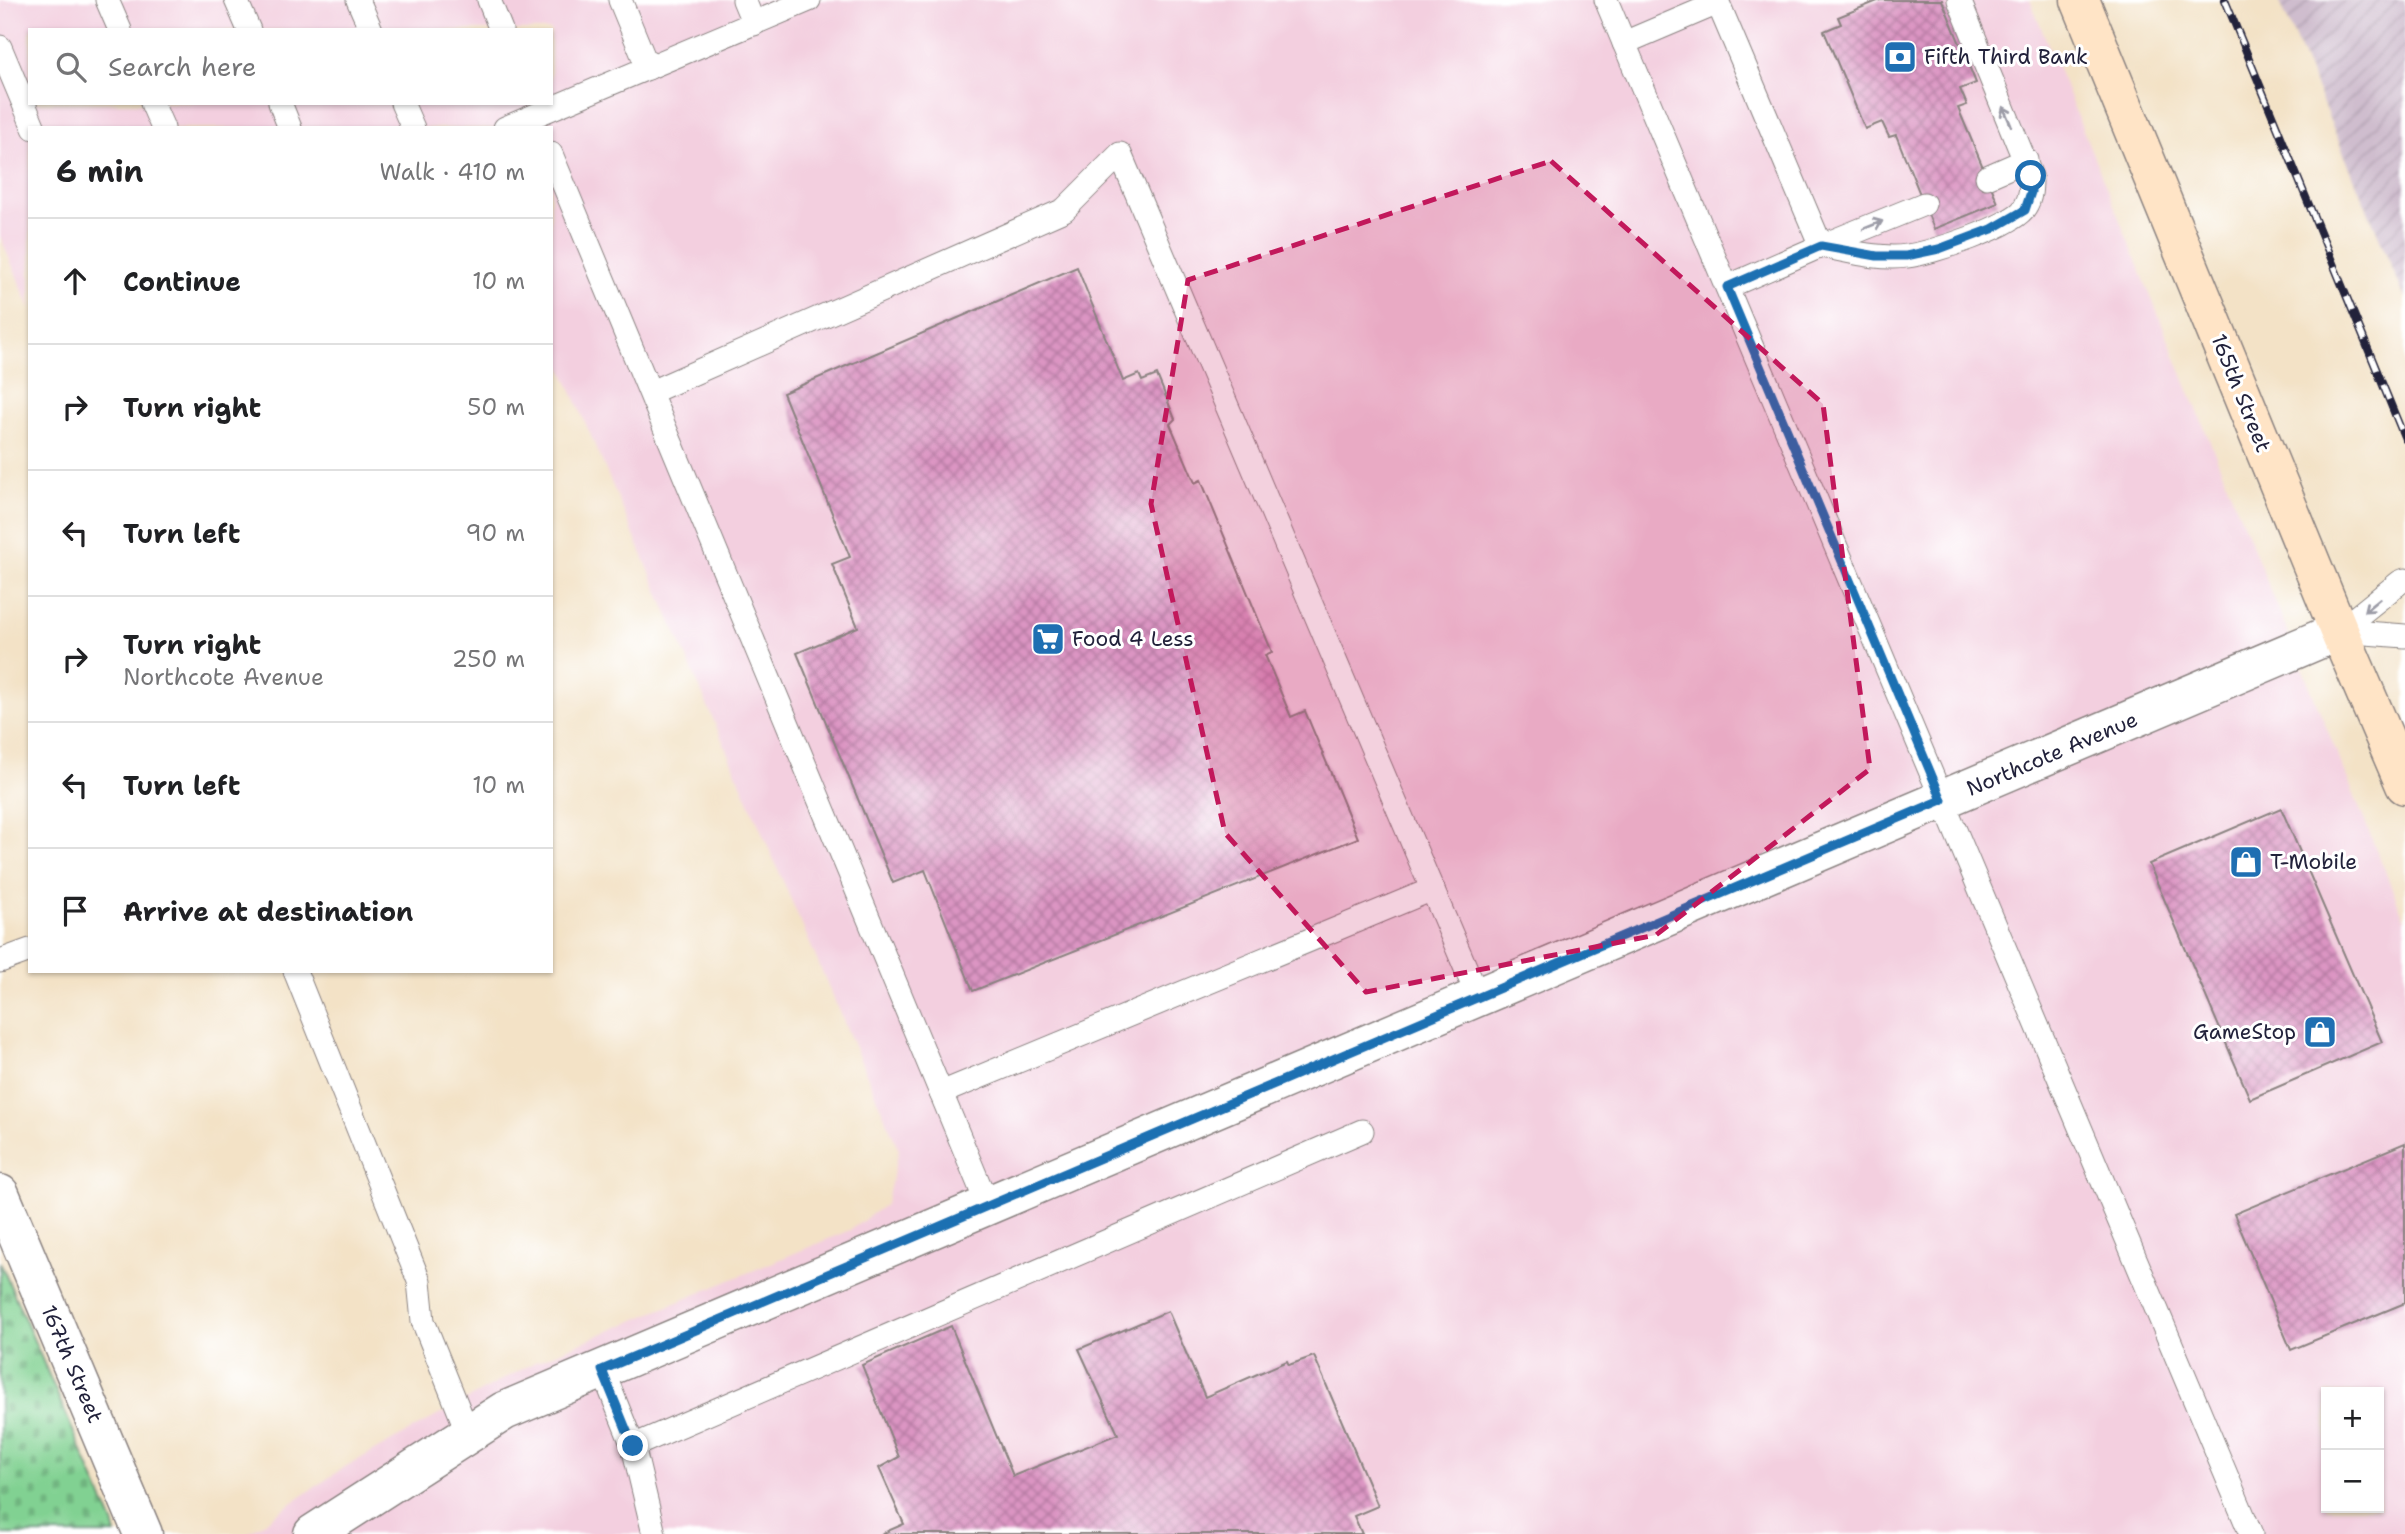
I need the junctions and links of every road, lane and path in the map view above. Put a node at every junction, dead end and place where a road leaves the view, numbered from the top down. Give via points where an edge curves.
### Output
1 (107, 0) edge
2 (236, 0) edge
3 (358, 0) edge
4 (489, 0) edge
5 (620, 0) edge
6 (744, 0) edge
7 (810, 0) edge
8 (1606, 0) edge
9 (1959, 0) edge
10 (2080, 0) edge
11 (1722, 1) edge
12 (754, 24) junction
13 (119, 28) edge
14 (248, 28) edge
15 (369, 28) edge
16 (499, 28) edge
17 (1624, 43) junction
18 (0, 47) edge
19 (648, 68) junction
20 (153, 105) edge
21 (280, 105) edge
22 (403, 105) edge
23 (535, 116) edge
24 (33, 126) edge
25 (162, 126) edge
26 (289, 126) edge
27 (412, 126) edge
28 (510, 126) edge
29 (553, 159) edge
30 (2025, 160) junction
31 (1987, 177) dead end
32 (1924, 204) dead end
33 (1821, 246) junction
34 (1727, 287) junction
35 (651, 392) junction
36 (2405, 580) edge
37 (2339, 631) junction
38 (2405, 636) edge
39 (2405, 785) edge
40 (1942, 800) junction
41 (1433, 889) junction
42 (28, 951) edge
43 (0, 961) edge
44 (296, 973) edge
45 (1478, 997) junction
46 (941, 1093) junction
47 (1362, 1130) dead end
48 (0, 1194) edge
49 (988, 1206) junction
50 (602, 1370) junction
51 (468, 1433) junction
52 (633, 1446) junction
53 (143, 1534) edge
54 (313, 1534) edge
55 (654, 1534) edge
56 (2250, 1534) edge

1 - 13 lane
2 - 14 lane
3 - 15 lane
4 - 16 lane
5 - 19 lane
6 - 12 lane
7 - 12 lane
8 - 17 lane
30 -> 9 lane
10 - 37 main road, 165th Street
11 - 17 lane
11 - 33 lane
12 - 19 lane
17 - 34 lane
18 - 24 lane
19 - 23 lane
20 - 25 lane
21 - 26 lane
22 - 27 lane
23 - 28 lane
29 - 35 lane
30 - 31 lane
30 - 33 lane via 2031,192 2025,210 1992,229 1906,256
33 -> 32 lane
33 - 34 lane
34 - 40 lane
35 - 41 lane via 1064,210 1120,154
35 - 46 lane
36 -> 37 lane
37 - 38 lane
37 - 39 main road, 165th Street
37 - 40 street, Northcote Avenue
40 - 45 street, Northcote Avenue
40 - 56 lane
41 - 45 lane
41 - 46 lane
42 - 43 lane
44 - 51 lane via 419,1281 423,1321
45 - 49 street, Northcote Avenue
46 - 49 lane
47 - 52 lane
48 - 53 street, 167th Street
49 - 50 street, Northcote Avenue
50 - 51 street, Northcote Avenue via 504,1411
50 - 52 lane
51 - 54 street, Northcote Avenue
52 - 55 lane

